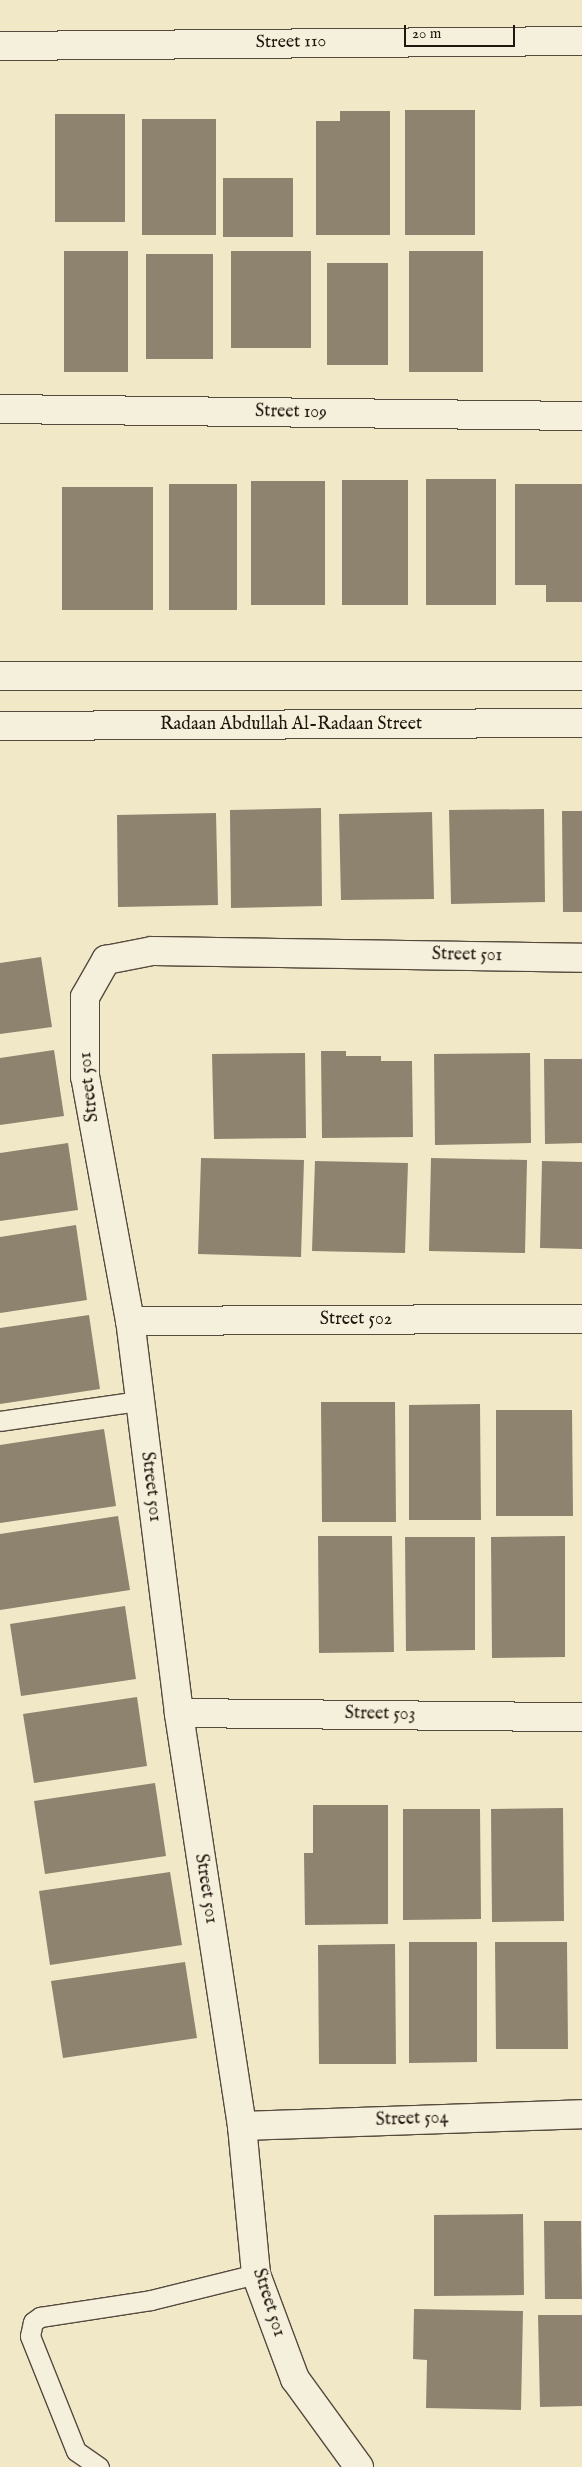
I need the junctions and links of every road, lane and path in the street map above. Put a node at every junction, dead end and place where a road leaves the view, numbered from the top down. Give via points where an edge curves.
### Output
1 (582, 41) edge
2 (0, 46) edge
3 (0, 409) edge
4 (582, 416) edge
5 (0, 676) edge
6 (582, 676) edge
7 (582, 723) edge
8 (0, 726) edge
9 (582, 958) edge
10 (582, 1319) edge
11 (130, 1321) junction
12 (139, 1401) junction
13 (0, 1421) edge
14 (178, 1713) junction
15 (582, 1717) edge
16 (582, 2114) edge
17 (242, 2126) junction
18 (256, 2274) junction
19 (99, 2467) edge
20 (359, 2467) edge

1 - 2 street, Street 110
3 - 4 street, Street 109
5 - 6 street
7 - 8 street, Radaan Abdullah Al-Radaan Street
9 - 11 street, Street 501 via 152,951 106,960 85,997 85,1077
10 - 11 street, Street 502
11 - 12 street, Street 501
12 - 13 lane
12 - 14 street, Street 501
14 - 15 street, Street 503
14 - 17 street, Street 501
16 - 17 street, Street 504
17 - 18 street, Street 501
18 - 19 lane via 151,2300 40,2317 33,2322 30,2336 76,2451
18 - 20 street, Street 501 via 295,2379

